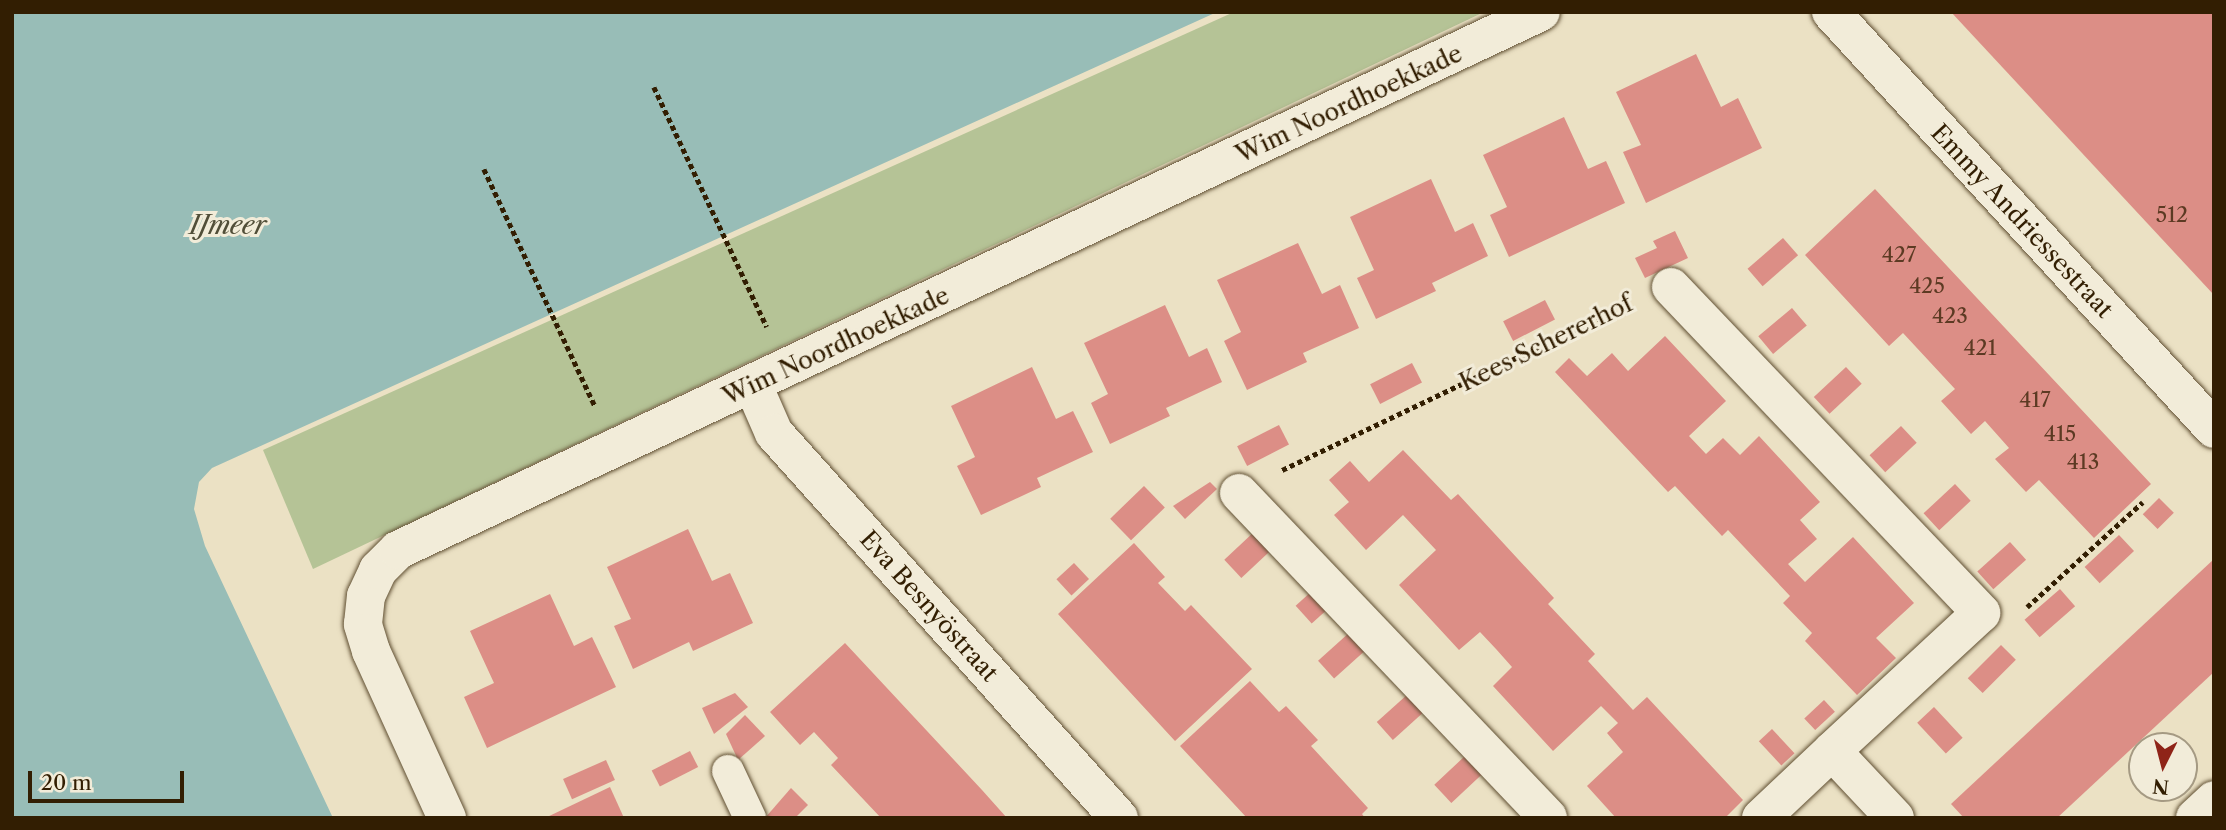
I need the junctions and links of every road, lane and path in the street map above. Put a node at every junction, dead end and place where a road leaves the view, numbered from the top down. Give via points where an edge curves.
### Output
1 (1541, 12) edge
2 (1831, 12) edge
3 (654, 87) dead end
4 (484, 169) dead end
5 (1671, 287) joint
6 (788, 369) junction
7 (753, 385) junction
8 (2214, 429) edge
9 (614, 445) junction
10 (1239, 493) joint
11 (2143, 502) dead end
12 (1981, 613) junction
13 (1832, 751) junction
14 (728, 771) dead end
15 (447, 818) edge
16 (750, 818) edge
17 (1119, 818) edge
18 (1548, 818) edge
19 (1761, 818) edge
20 (1895, 818) edge

1 - 6 street, Wim Noordhoekkade
2 - 8 street, Emmy Andriessestraat
3 - 6 path
4 - 9 path
5 - 10 path, Kees Schererhof
5 - 12 street
6 - 7 street, Wim Noordhoekkade
7 - 9 street, Wim Noordhoekkade
7 - 17 street, Eva Besnyöstraat via 774,433
9 - 15 street, Wim Noordhoekkade via 398,550 378,570 366,596 363,624 371,651
10 - 18 street
11 - 12 path via 2029,606
12 - 13 street
13 - 19 street
13 - 20 street
14 - 16 lane

